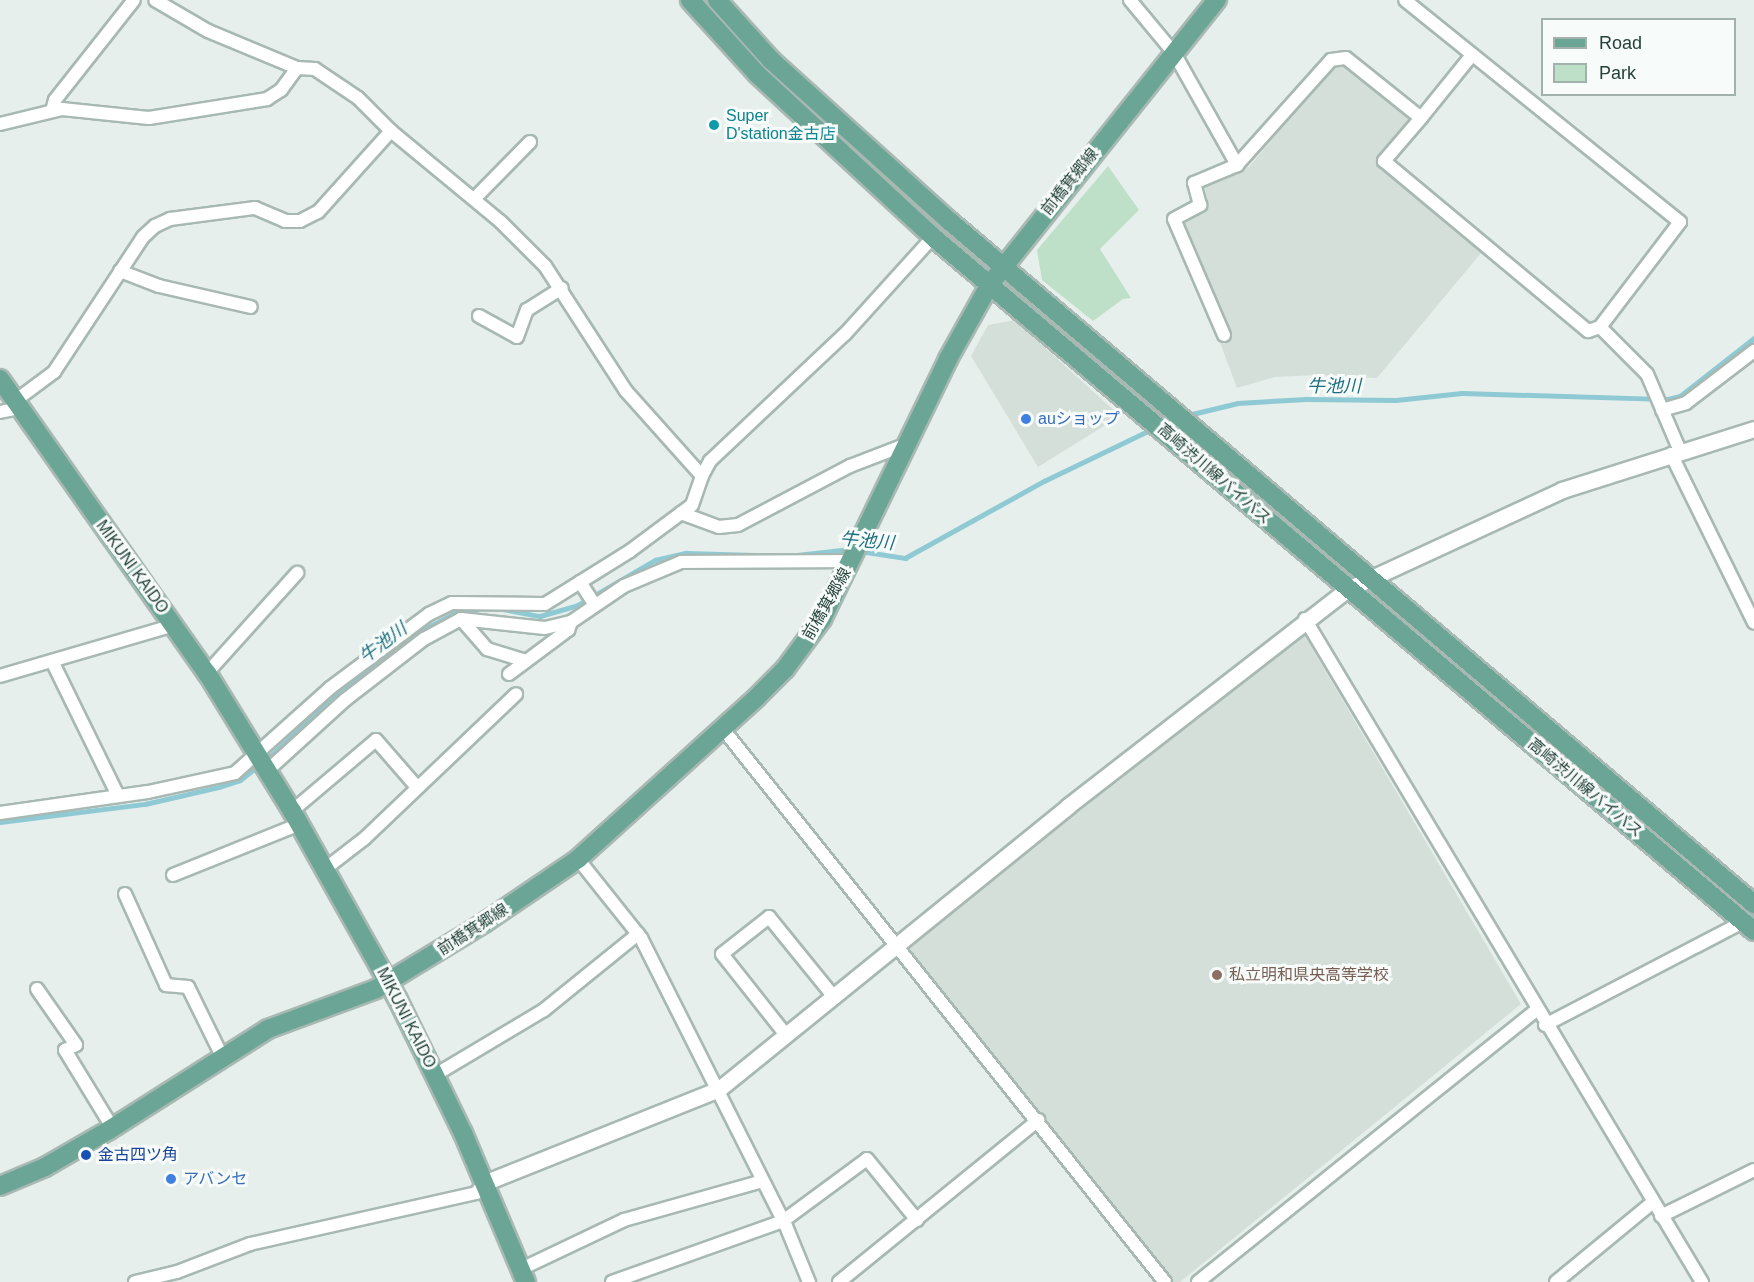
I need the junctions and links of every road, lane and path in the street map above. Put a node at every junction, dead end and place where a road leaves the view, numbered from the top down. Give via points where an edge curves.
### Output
1 (134, 0) edge
2 (155, 0) edge
3 (690, 0) edge
4 (717, 0) edge
5 (1130, 0) edge
6 (1217, 0) edge
7 (1405, 0) edge
8 (1174, 53) junction
9 (1472, 55) junction
10 (297, 68) junction
11 (52, 111) junction
12 (1420, 118) junction
13 (0, 124) edge
14 (391, 131) junction
15 (530, 142) dead end
16 (1238, 165) junction
17 (474, 199) junction
18 (933, 237) junction
19 (1002, 266) junction
20 (120, 271) junction
21 (990, 284) junction
22 (562, 288) junction
23 (251, 307) dead end
24 (479, 316) dead end
25 (1600, 327) junction
26 (1224, 335) dead end
27 (1754, 351) edge
28 (0, 379) edge
29 (17, 405) junction
30 (1661, 407) junction
31 (0, 412) edge
32 (1754, 429) edge
33 (907, 444) junction
34 (1675, 453) junction
35 (702, 476) junction
36 (681, 513) junction
37 (853, 559) junction
38 (297, 573) dead end
39 (1371, 581) junction
40 (580, 582) junction
41 (1348, 589) junction
42 (595, 605) junction
43 (461, 619) junction
44 (1305, 619) junction
45 (571, 622) junction
46 (1754, 623) edge
47 (174, 625) junction
48 (52, 661) junction
49 (525, 662) junction
50 (207, 674) junction
51 (509, 674) dead end
52 (0, 676) edge
53 (516, 694) dead end
54 (723, 729) junction
55 (262, 762) junction
56 (416, 786) junction
57 (118, 796) junction
58 (0, 813) edge
59 (296, 818) junction
60 (578, 859) junction
61 (325, 869) junction
62 (173, 874) dead end
63 (125, 894) dead end
64 (1754, 904) edge
65 (1749, 926) edge
66 (638, 934) junction
67 (898, 945) junction
68 (389, 983) junction
69 (37, 989) dead end
70 (834, 996) junction
71 (1536, 1010) junction
72 (1545, 1025) junction
73 (786, 1035) junction
74 (222, 1056) junction
75 (435, 1075) junction
76 (719, 1089) junction
77 (1038, 1120) junction
78 (112, 1127) junction
79 (1754, 1170) edge
80 (763, 1180) junction
81 (484, 1183) junction
82 (0, 1186) edge
83 (1653, 1202) junction
84 (1661, 1216) junction
85 (917, 1220) junction
86 (783, 1221) junction
87 (524, 1276) edge
88 (854, 1277) edge
89 (135, 1282) edge
90 (612, 1282) edge
91 (809, 1282) edge
92 (839, 1282) edge
93 (1165, 1282) edge
94 (1198, 1282) edge
95 (1556, 1282) edge
96 (1702, 1282) edge

1 - 11 street via 56,100
2 - 10 street via 208,31
3 - 18 main road, 高崎渋川線バイパス via 765,82
4 - 19 main road, 高崎渋川線バイパス via 771,60 820,106
5 - 8 street
6 - 8 main road, 前橋箕郷線
7 - 9 street
8 - 16 street
8 - 19 main road, 前橋箕郷線
9 - 12 street
9 - 25 street via 1680,222
10 - 11 street via 281,90 267,99 149,118
10 - 14 street via 315,69 358,98
11 - 13 street
12 - 16 street via 1346,58 1331,60
12 - 25 street via 1384,160 1588,331
14 - 17 street
14 - 20 street via 318,212 300,221 285,221 255,207 170,219 143,237
15 - 17 street
16 - 26 street via 1194,183 1200,205 1174,219
17 - 22 street via 527,247
18 - 21 main road, 高崎渋川線バイパス
18 - 35 street via 845,334 710,461
19 - 21 main road, 前橋箕郷線
19 - 39 main road, 高崎渋川線バイパス
20 - 23 street via 159,286
20 - 29 street via 54,372
21 - 33 main road, 前橋箕郷線
21 - 41 main road, 高崎渋川線バイパス
22 - 24 street via 527,310 517,337
22 - 35 street via 626,391
25 - 30 street via 1639,363
27 - 30 street via 1686,404
28 - 29 main road, MIKUNI KAIDO
29 - 31 street
29 - 47 main road, MIKUNI KAIDO
30 - 34 street
32 - 34 street
33 - 36 street via 850,466 738,525 719,527
33 - 37 main road, 前橋箕郷線
34 - 39 street via 1562,490
34 - 46 street
35 - 36 street via 692,505
36 - 40 street
37 - 42 street via 681,562 654,570
37 - 54 main road, 前橋箕郷線 via 804,645
38 - 50 street
39 - 41 street
39 - 64 main road, 高崎渋川線バイパス
40 - 42 street
40 - 55 street via 545,604 469,601 452,603 429,614 330,688
41 - 44 street
41 - 65 main road, 高崎渋川線バイパス
42 - 45 street
43 - 45 street via 545,628
43 - 49 street via 487,649
43 - 55 street via 424,639
44 - 67 street
44 - 71 street
45 - 49 street via 568,630
47 - 48 street
47 - 50 main road, MIKUNI KAIDO
48 - 52 street
48 - 57 street
49 - 51 street
50 - 55 main road, MIKUNI KAIDO
53 - 56 street
54 - 60 main road, 前橋箕郷線
54 - 67 street
55 - 57 street via 235,773
55 - 59 main road, MIKUNI KAIDO
56 - 59 street via 376,740
56 - 61 street via 364,839
57 - 58 street
59 - 61 main road, MIKUNI KAIDO
59 - 62 street
60 - 66 street
60 - 68 main road, 前橋箕郷線
61 - 68 main road, MIKUNI KAIDO
63 - 74 street via 166,985 188,987
65 - 72 street
66 - 75 street via 544,1010
66 - 76 street
67 - 70 street
67 - 77 street
68 - 74 main road, 前橋箕郷線 via 268,1029
68 - 75 main road, MIKUNI KAIDO
69 - 78 street via 76,1045 65,1050
70 - 73 street
70 - 73 street via 769,917 722,954
71 - 72 street
71 - 94 street
72 - 83 street
73 - 76 street
74 - 78 main road, 前橋箕郷線
75 - 81 main road, MIKUNI KAIDO
76 - 80 street
76 - 81 street
77 - 85 street
77 - 93 street
78 - 82 main road, 前橋箕郷線 via 45,1167
79 - 84 street
80 - 86 street
80 - 87 street via 624,1220
81 - 87 main road, MIKUNI KAIDO
81 - 89 street via 477,1193 250,1244 177,1272
83 - 84 street
83 - 95 street
84 - 96 street
85 - 86 street via 867,1159
85 - 88 street
86 - 90 street
86 - 91 street
88 - 92 street

